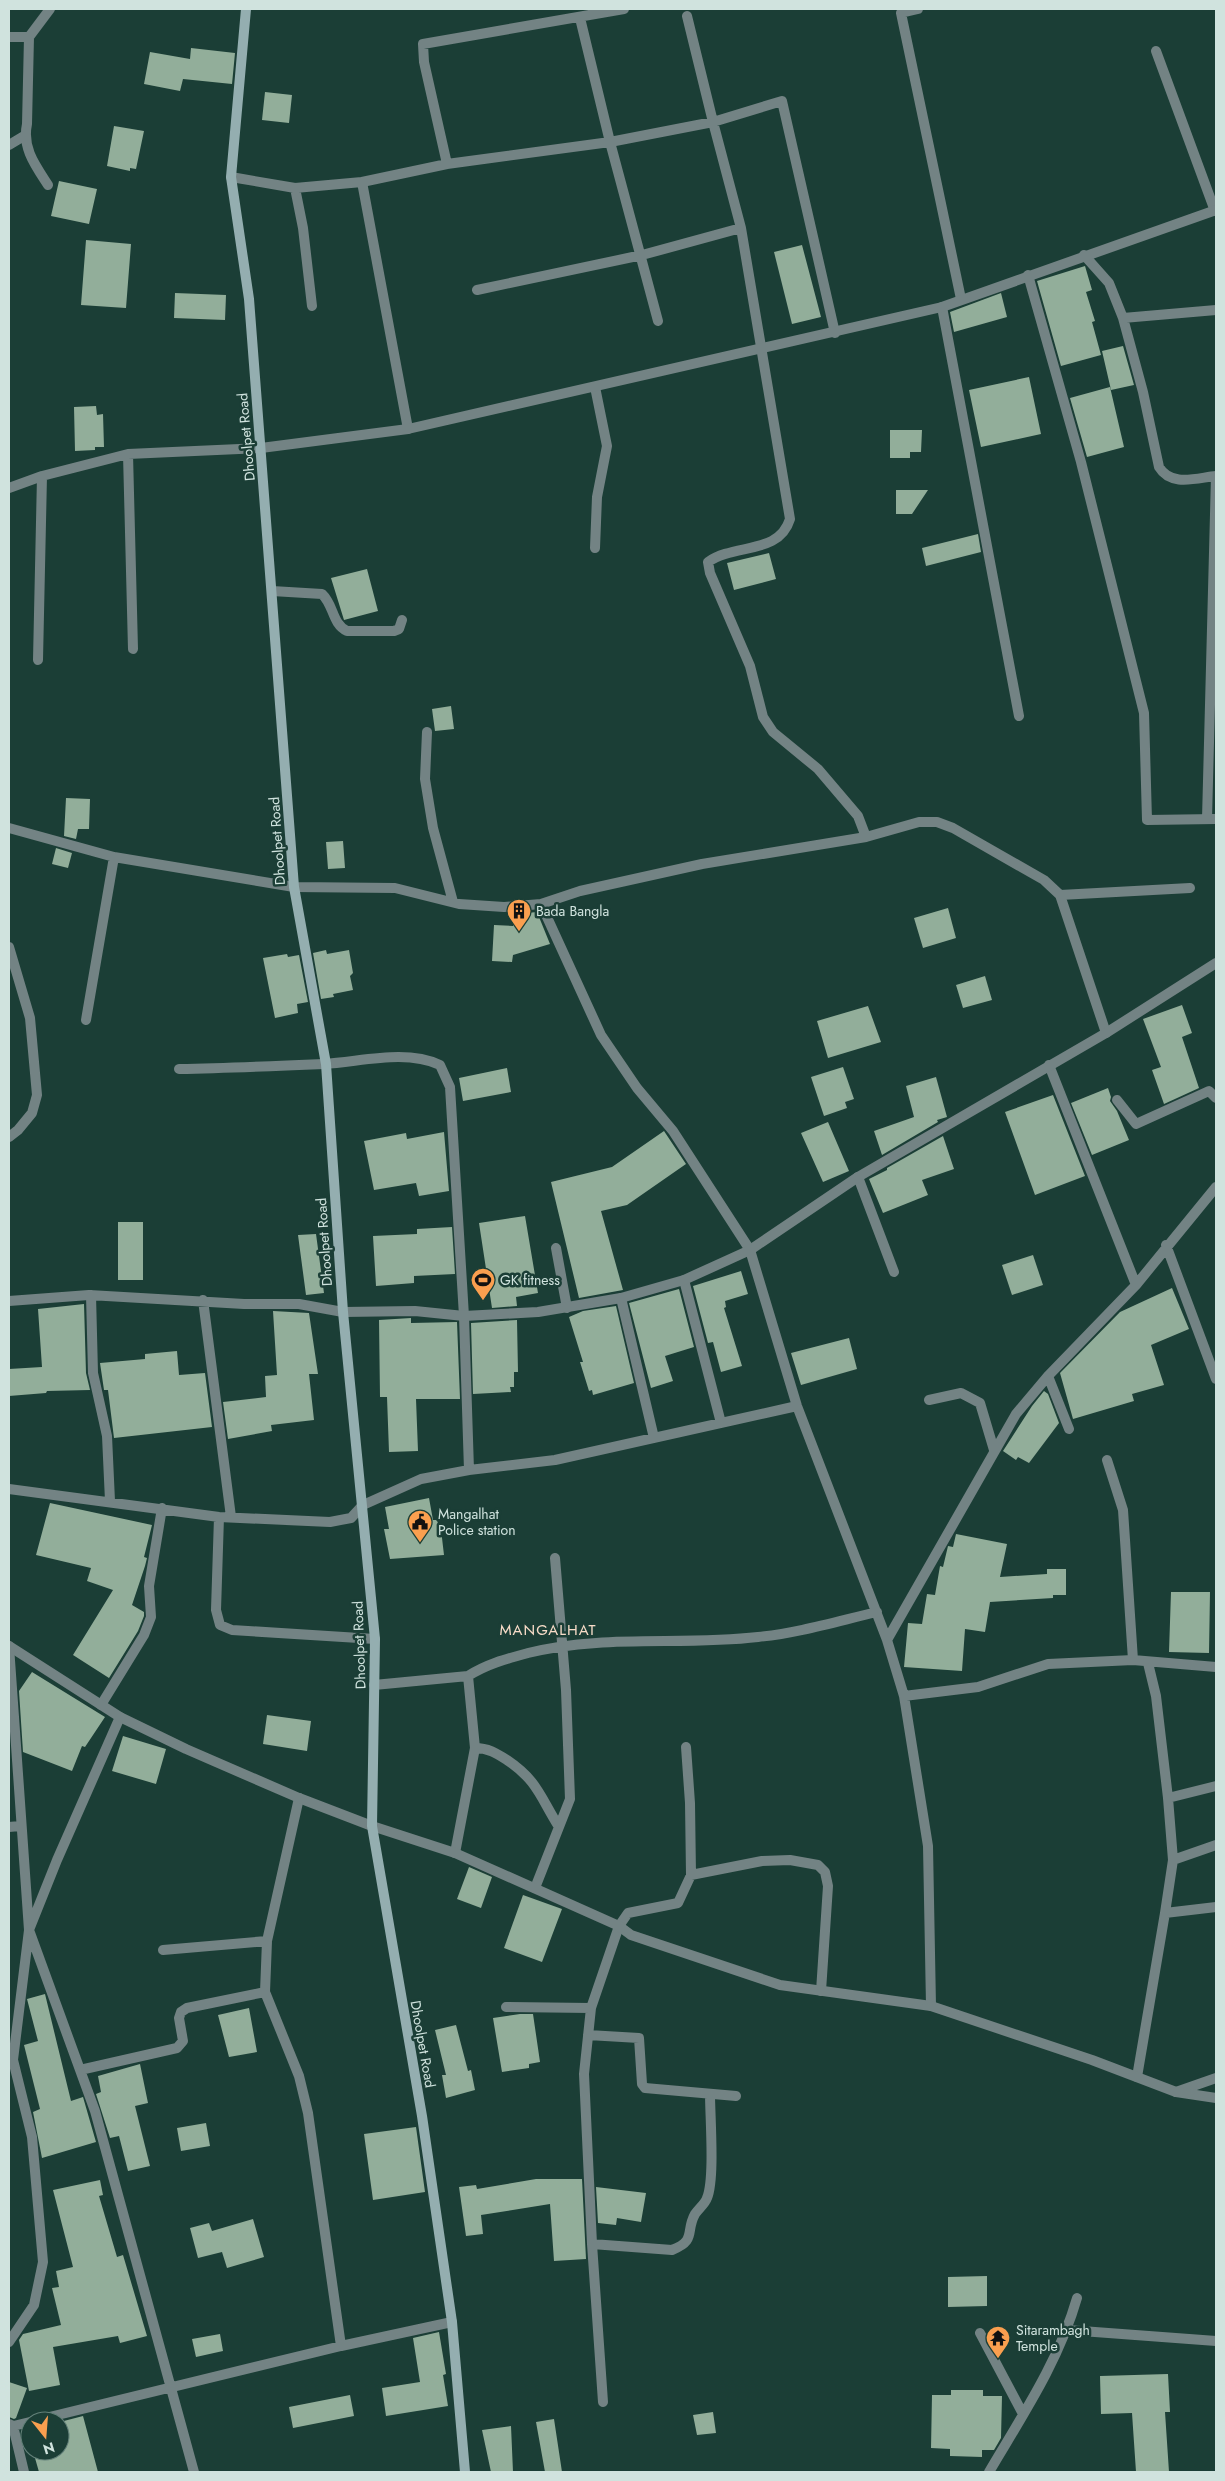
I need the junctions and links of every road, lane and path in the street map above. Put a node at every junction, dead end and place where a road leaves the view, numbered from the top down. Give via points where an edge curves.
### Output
1 (50, 9) edge
2 (246, 9) edge
3 (624, 9) edge
4 (918, 9) edge
5 (687, 16) dead end
6 (580, 18) junction
7 (9, 37) edge
8 (29, 37) junction
9 (1156, 51) dead end
10 (713, 122) junction
11 (24, 136) junction
12 (610, 142) junction
13 (9, 144) edge
14 (447, 164) junction
15 (231, 177) junction
16 (362, 182) junction
17 (48, 185) dead end
18 (295, 188) junction
19 (1216, 210) edge
20 (741, 228) junction
21 (642, 255) junction
22 (1084, 255) junction
23 (1028, 275) junction
24 (477, 290) dead end
25 (961, 299) junction
26 (312, 306) dead end
27 (942, 307) junction
28 (1216, 310) edge
29 (1123, 318) junction
30 (658, 321) dead end
31 (835, 333) junction
32 (760, 350) junction
33 (595, 388) junction
34 (408, 429) junction
35 (261, 448) junction
36 (128, 454) junction
37 (42, 476) junction
38 (1216, 476) edge
39 (9, 488) edge
40 (596, 548) dead end
41 (272, 591) junction
42 (402, 620) dead end
43 (133, 649) dead end
44 (38, 660) dead end
45 (1019, 716) dead end
46 (427, 732) dead end
47 (1212, 819) edge
48 (9, 828) edge
49 (866, 837) junction
50 (114, 857) junction
51 (294, 887) junction
52 (1190, 888) dead end
53 (1060, 895) junction
54 (454, 902) junction
55 (542, 904) junction
56 (9, 947) edge
57 (1216, 963) edge
58 (86, 1020) dead end
59 (1106, 1034) junction
60 (326, 1064) junction
61 (1049, 1065) junction
62 (179, 1069) dead end
63 (1216, 1098) edge
64 (1118, 1100) dead end
65 (9, 1137) edge
66 (858, 1177) junction
67 (1216, 1186) edge
68 (1166, 1245) junction
69 (556, 1248) dead end
70 (750, 1250) junction
71 (894, 1272) dead end
72 (684, 1280) junction
73 (1136, 1285) junction
74 (91, 1295) junction
75 (621, 1298) junction
76 (204, 1300) junction
77 (9, 1301) edge
78 (567, 1308) junction
79 (343, 1312) junction
80 (464, 1316) junction
81 (1048, 1376) junction
82 (1216, 1379) edge
83 (929, 1400) dead end
84 (796, 1406) junction
85 (721, 1423) junction
86 (1069, 1429) dead end
87 (654, 1438) junction
88 (994, 1450) junction
89 (1106, 1460) dead end
90 (469, 1470) junction
91 (9, 1489) edge
92 (110, 1501) junction
93 (363, 1505) junction
94 (162, 1508) junction
95 (219, 1517) junction
96 (231, 1517) junction
97 (555, 1558) dead end
98 (877, 1612) junction
99 (375, 1639) junction
100 (888, 1640) junction
101 (560, 1645) junction
102 (9, 1646) edge
103 (1133, 1660) junction
104 (1148, 1663) junction
105 (1216, 1667) edge
106 (468, 1676) junction
107 (374, 1685) junction
108 (904, 1696) junction
109 (101, 1705) junction
110 (120, 1717) junction
111 (686, 1746) dead end
112 (475, 1748) junction
113 (1216, 1786) edge
114 (299, 1798) junction
115 (1168, 1798) junction
116 (20, 1826) junction
117 (372, 1826) junction
118 (9, 1827) edge
119 (559, 1827) junction
120 (1216, 1845) edge
121 (455, 1853) junction
122 (1173, 1860) junction
123 (691, 1875) junction
124 (535, 1888) junction
125 (1216, 1908) edge
126 (1165, 1913) junction
127 (619, 1926) junction
128 (29, 1930) junction
129 (268, 1941) junction
130 (163, 1950) dead end
131 (821, 1991) junction
132 (265, 1992) junction
133 (930, 2006) junction
134 (506, 2007) dead end
135 (591, 2008) junction
136 (588, 2035) junction
137 (11, 2060) edge
138 (80, 2070) junction
139 (1137, 2077) junction
140 (1216, 2078) edge
141 (1176, 2092) junction
142 (710, 2094) junction
143 (736, 2096) dead end
144 (1216, 2098) edge
145 (592, 2244) junction
146 (1077, 2298) dead end
147 (452, 2322) junction
148 (1068, 2330) junction
149 (980, 2333) dead end
150 (9, 2342) edge
151 (1216, 2342) edge
152 (340, 2346) junction
153 (172, 2387) junction
154 (603, 2402) dead end
155 (70, 2412) edge
156 (1023, 2414) junction
157 (10, 2426) edge
158 (24, 2472) edge
159 (194, 2472) edge
160 (465, 2472) edge
161 (989, 2472) edge

1 - 8 street
2 - 15 main road, Dhoolpet Road
3 - 6 street
4 - 25 street via 901,13
5 - 10 street
6 - 12 street
6 - 14 street via 424,44 424,62
7 - 8 street
8 - 11 street
9 - 19 street
10 - 12 street
10 - 20 street
10 - 31 street via 782,101
11 - 13 street
11 - 17 street via 30,154
12 - 14 street
12 - 21 street
14 - 16 street
15 - 18 street
15 - 35 main road, Dhoolpet Road via 249,300
16 - 18 street
16 - 34 street
18 - 26 street
19 - 22 street
20 - 21 street
20 - 32 street
21 - 24 street
21 - 30 street
22 - 23 street
22 - 29 street via 1109,283
23 - 25 street
23 - 47 street via 1081,462 1144,713 1148,820
25 - 27 street
27 - 31 street
27 - 45 street
28 - 29 street
29 - 38 street via 1159,467 1164,476 1176,480
31 - 32 street
32 - 33 street
32 - 49 street via 790,519 786,531 775,541 718,555 708,562 710,573 750,666 764,717 773,732 818,769 858,816
33 - 34 street
33 - 40 street via 607,446 596,497
34 - 35 street
35 - 36 street
35 - 41 main road, Dhoolpet Road
36 - 37 street
36 - 43 street
37 - 39 street
37 - 44 street
38 - 47 street
41 - 42 street via 322,594 327,598 336,621 347,631 394,631 399,629
41 - 51 main road, Dhoolpet Road
46 - 54 street via 425,779
48 - 50 street
49 - 53 street via 919,822 937,822 1044,880
49 - 55 street via 702,864 580,890
50 - 51 street
50 - 58 street
51 - 54 street via 395,888
51 - 60 main road, Dhoolpet Road
52 - 53 street
53 - 59 street
54 - 55 street via 504,907
55 - 70 street via 601,1035 637,1088 673,1131
56 - 65 street via 30,1018 37,1095 32,1113
57 - 59 street
59 - 61 street
60 - 62 street
60 - 79 main road, Dhoolpet Road
60 - 80 street via 426,1058 440,1065 450,1087
61 - 66 street
61 - 73 street
63 - 64 street via 1209,1091 1136,1124
66 - 70 street
66 - 71 street
67 - 68 street
68 - 73 street
68 - 82 street
69 - 78 street
70 - 72 street
70 - 84 street
72 - 75 street
72 - 85 street
73 - 81 street
74 - 76 street
74 - 77 street
74 - 92 street via 93,1373 107,1436
75 - 78 street
75 - 87 street
76 - 79 street via 298,1304
76 - 96 street
78 - 80 street
79 - 80 street
79 - 93 main road, Dhoolpet Road
80 - 90 street
81 - 86 street
81 - 88 street via 1016,1414
83 - 88 street via 961,1393 980,1403
84 - 85 street
84 - 98 street
85 - 87 street
87 - 90 street via 555,1460
88 - 100 street
89 - 103 street via 1123,1510
90 - 93 street via 421,1479
91 - 92 street
92 - 94 street
93 - 96 street via 351,1518 330,1522
93 - 99 main road, Dhoolpet Road
94 - 95 street
94 - 109 street via 149,1586 151,1617 144,1635
95 - 96 street
95 - 99 street via 216,1610 220,1625 232,1630
97 - 101 street
98 - 100 street
98 - 101 street via 759,1637
99 - 107 main road, Dhoolpet Road
100 - 108 street
101 - 106 street via 487,1664
101 - 119 street via 566,1690 570,1799
102 - 109 street
102 - 116 street
103 - 104 street
103 - 108 street via 1048,1664 978,1687
104 - 105 street
104 - 115 street via 1156,1696
106 - 107 street
106 - 112 street
107 - 117 main road, Dhoolpet Road
108 - 133 street via 928,1846
109 - 110 street
110 - 114 street
110 - 128 street
111 - 123 street
112 - 119 street via 486,1748 526,1773
112 - 121 street
113 - 115 street
114 - 117 street
114 - 129 street
115 - 122 street
116 - 118 street
116 - 128 street
117 - 121 street
117 - 147 main road, Dhoolpet Road via 422,2116
119 - 124 street
120 - 122 street
121 - 124 street
122 - 126 street
123 - 127 street via 678,1903 628,1914
123 - 131 street via 762,1861 790,1860 818,1865 828,1886
124 - 127 street
125 - 126 street
126 - 139 street
127 - 131 street via 631,1935 780,1985
127 - 135 street
128 - 137 street
128 - 138 street
129 - 130 street
129 - 132 street
131 - 133 street
132 - 138 street via 186,2008 179,2018 183,2041 177,2048
132 - 152 street via 299,2076 308,2113
133 - 139 street
134 - 135 street
135 - 136 street
136 - 142 street via 639,2038 642,2084 645,2088
136 - 145 street via 584,2074
137 - 150 street via 32,2137 43,2262 34,2305
138 - 153 street
139 - 141 street
140 - 141 street
141 - 144 street
142 - 143 street
142 - 145 street via 711,2184 707,2200 696,2214 690,2238 672,2250
145 - 154 street
146 - 148 street
147 - 152 street
147 - 160 main road, Dhoolpet Road
148 - 151 street
148 - 156 street
149 - 156 street
152 - 153 street
153 - 155 street
153 - 159 street
156 - 161 street
157 - 158 street

